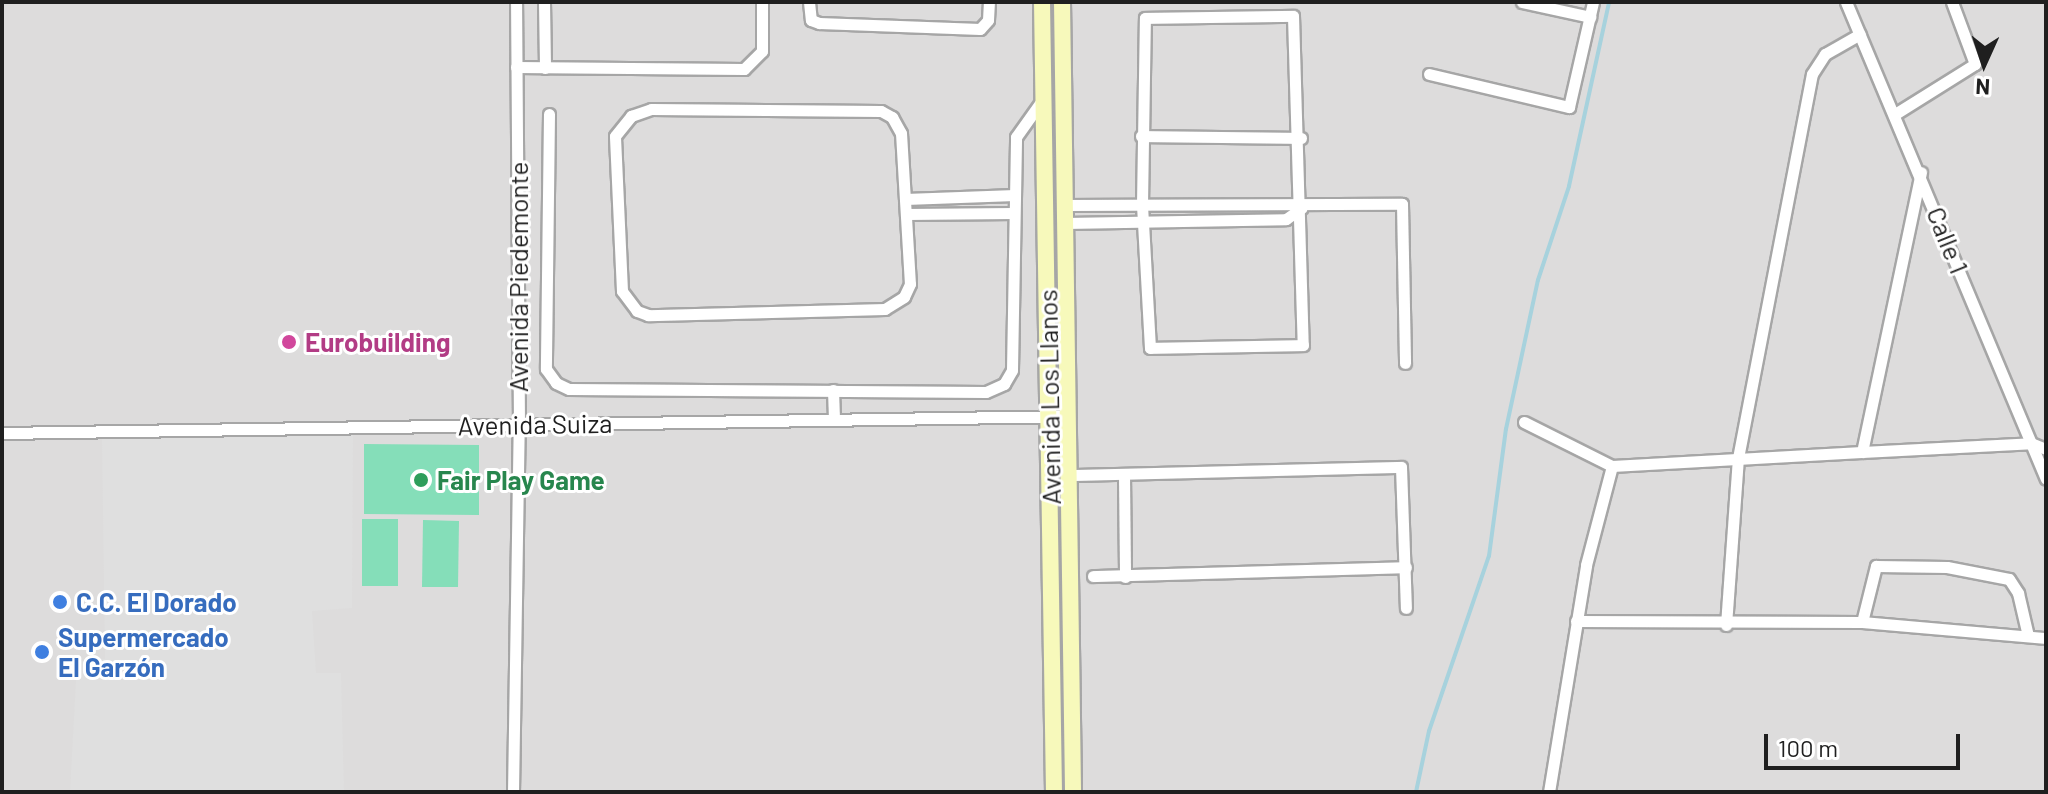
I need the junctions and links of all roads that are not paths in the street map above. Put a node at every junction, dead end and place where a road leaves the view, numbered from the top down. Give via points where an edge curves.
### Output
1 (516, 2) edge
2 (544, 2) edge
3 (762, 2) edge
4 (809, 2) edge
5 (989, 2) edge
6 (1042, 2) edge
7 (1062, 2) edge
8 (1522, 2) edge
9 (1593, 2) edge
10 (1846, 2) edge
11 (1952, 2) edge
12 (1590, 17) junction
13 (1860, 34) junction
14 (516, 67) junction
15 (545, 68) junction
16 (1429, 74) dead end
17 (1044, 99) junction
18 (549, 114) dead end
19 (1895, 114) junction
20 (1141, 136) junction
21 (1301, 138) junction
22 (1921, 172) junction
23 (1015, 195) junction
24 (905, 199) junction
25 (1142, 204) junction
26 (1064, 205) junction
27 (1302, 208) junction
28 (1014, 213) junction
29 (906, 214) junction
30 (1143, 222) junction
31 (1065, 223) junction
32 (1405, 363) dead end
33 (833, 390) junction
34 (1049, 415) junction
35 (1067, 416) junction
36 (834, 419) junction
37 (1524, 422) dead end
38 (519, 424) junction
39 (2, 433) edge
40 (2031, 443) junction
41 (2046, 449) edge
42 (1862, 452) junction
43 (1738, 458) junction
44 (1612, 466) junction
45 (1070, 475) junction
46 (1124, 476) junction
47 (2046, 479) edge
48 (1406, 567) junction
49 (1093, 576) dead end
50 (1125, 577) junction
51 (1406, 608) dead end
52 (1576, 621) junction
53 (1862, 622) junction
54 (1726, 625) junction
55 (2028, 636) junction
56 (2046, 638) edge
57 (513, 792) edge
58 (1054, 792) edge
59 (1073, 792) edge
60 (1549, 792) edge

1 - 14 street, Avenida Piedemonte
2 - 15 street
3 - 15 street via 762,51 744,69
4 - 5 street via 811,20 819,23 980,29 988,20
6 - 17 street, Avenida Los Llanos
7 - 26 street, Avenida Los Llanos
8 - 12 street
9 - 12 street
10 - 13 street, Calle 1
11 - 19 street via 1975,64
12 - 16 street via 1569,107
13 - 19 street, Calle 1
13 - 43 street via 1825,54 1812,74
14 - 15 street
14 - 38 street, Avenida Piedemonte
17 - 23 street via 1016,137
17 - 34 street, Avenida Los Llanos
18 - 33 street via 546,369 556,383 569,389
19 - 22 street, Calle 1
20 - 21 street
20 - 21 street via 1145,18 1287,15 1296,22
20 - 25 street
21 - 27 street
22 - 40 street, Calle 1
22 - 42 street
23 - 24 street
23 - 28 street
24 - 29 street
24 - 29 street via 901,133 896,121 881,111 651,109 631,116 615,136 622,291 632,307 648,315 890,308 910,284
25 - 26 street
25 - 27 street via 1286,202
25 - 30 street
26 - 31 street, Avenida Los Llanos
27 - 30 street via 1286,219
27 - 30 street via 1303,345 1296,349 1150,348
27 - 32 street via 1402,204
28 - 29 street
28 - 33 street via 1012,370 1004,384 986,392
30 - 31 street
31 - 35 street, Avenida Los Llanos
33 - 36 street
34 - 35 street, Avenida Suiza
34 - 36 street, Avenida Suiza
34 - 58 street, Avenida Los Llanos
35 - 45 street, Avenida Los Llanos
36 - 38 street, Avenida Suiza
37 - 44 street
38 - 39 street, Avenida Suiza
38 - 57 street, Avenida Piedemonte
40 - 41 street
40 - 42 street
40 - 47 street, Calle 1
42 - 43 street
43 - 44 street
43 - 54 street
44 - 52 street
45 - 46 street
45 - 59 street, Avenida Los Llanos
46 - 48 street via 1401,467
46 - 50 street
48 - 50 street
48 - 51 street
49 - 50 street
52 - 54 street
52 - 60 street
53 - 54 street
53 - 55 street
53 - 55 street via 1873,568 1921,565 2009,579 2018,593
55 - 56 street

